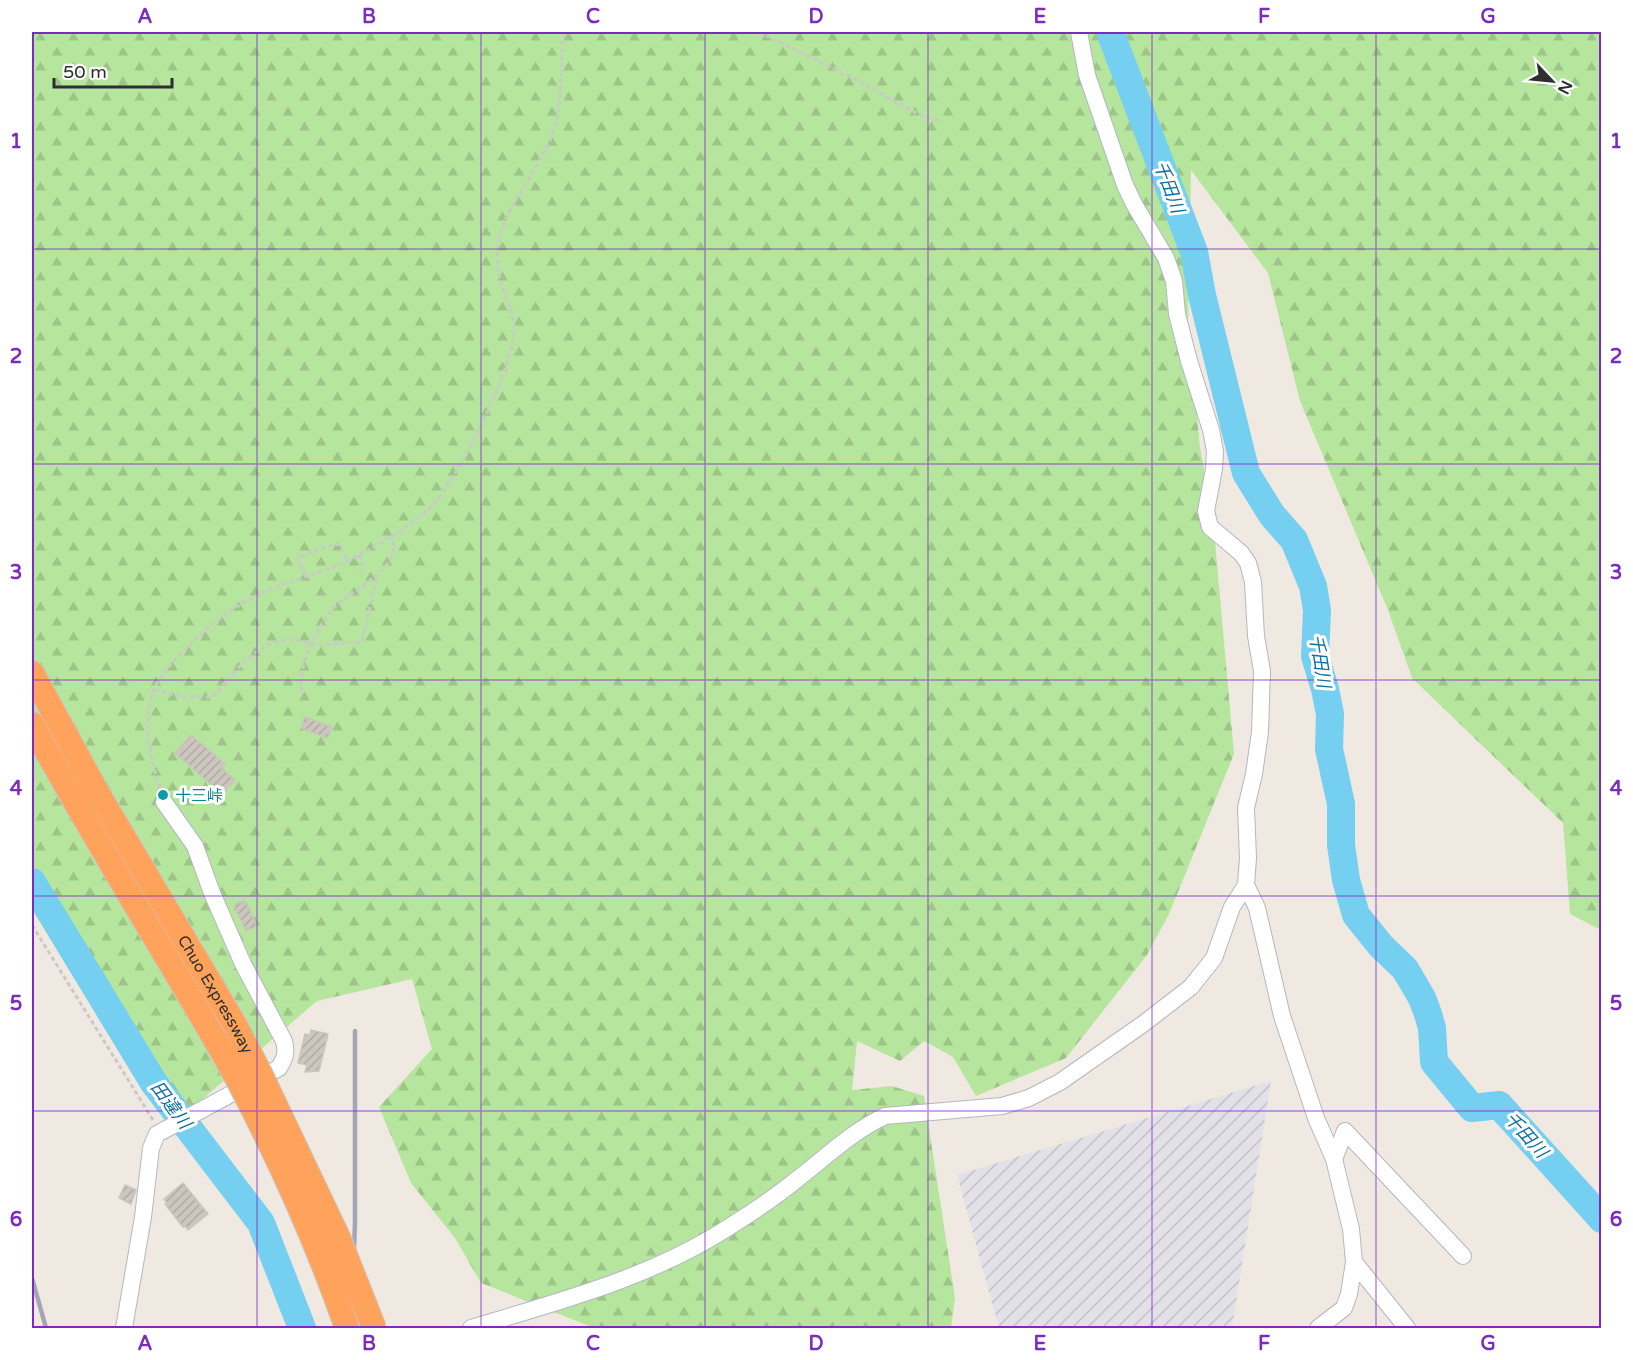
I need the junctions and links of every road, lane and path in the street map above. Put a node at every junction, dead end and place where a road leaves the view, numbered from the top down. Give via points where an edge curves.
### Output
1 (563, 32) edge
2 (759, 32) edge
3 (1078, 32) edge
4 (937, 120) dead end
5 (391, 536) junction
6 (359, 555) junction
7 (348, 561) junction
8 (361, 572) dead end
9 (305, 576) junction
10 (377, 576) junction
11 (312, 644) junction
12 (32, 673) edge
13 (153, 690) junction
14 (302, 691) dead end
15 (32, 724) edge
16 (164, 801) joint
17 (1246, 885) junction
18 (32, 925) edge
19 (248, 1074) junction
20 (162, 1131) junction
21 (1334, 1159) junction
22 (1463, 1256) dead end
23 (1354, 1262) junction
24 (342, 1324) edge
25 (124, 1329) edge
26 (374, 1329) edge
27 (471, 1329) edge
28 (1318, 1329) edge
29 (1407, 1329) edge

1 - 5 path via 555,128 507,215 499,238 498,274 514,323 506,365 485,418 441,493 430,507
2 - 4 path via 924,117
3 - 17 street via 1088,75 1125,185 1166,258 1174,281 1177,314 1215,451 1206,511 1210,527 1241,553 1253,582 1262,670 1260,732 1246,808
5 - 6 path
5 - 10 path via 393,549
6 - 7 path
6 - 8 path
7 - 9 path
7 - 9 path via 335,544 298,557
9 - 13 path via 246,601 222,616 183,652
10 - 11 path via 333,608
10 - 11 path via 362,642
11 - 13 path via 289,639 267,646 251,656 212,697 184,697
11 - 14 path via 299,680
12 - 19 highway, Chuo Expressway via 68,742 230,1016
13 - 16 path via 147,723 152,763
15 - 19 highway, Chuo Expressway via 145,919
16 - 20 street via 195,846 234,944 286,1051 279,1068
17 - 21 street via 1257,908 1286,1027
17 - 27 street via 1232,907 1214,958 1191,987 1053,1086 1002,1106 885,1116 852,1136 791,1185 699,1245 606,1287
18 - 20 path
19 - 24 highway, Chuo Expressway, bridge via 266,1134 333,1287
19 - 26 highway, Chuo Expressway, bridge via 333,1227
20 - 25 street via 151,1148
21 - 22 street via 1345,1131
21 - 23 street via 1351,1229
23 - 28 street via 1344,1308
23 - 29 street

